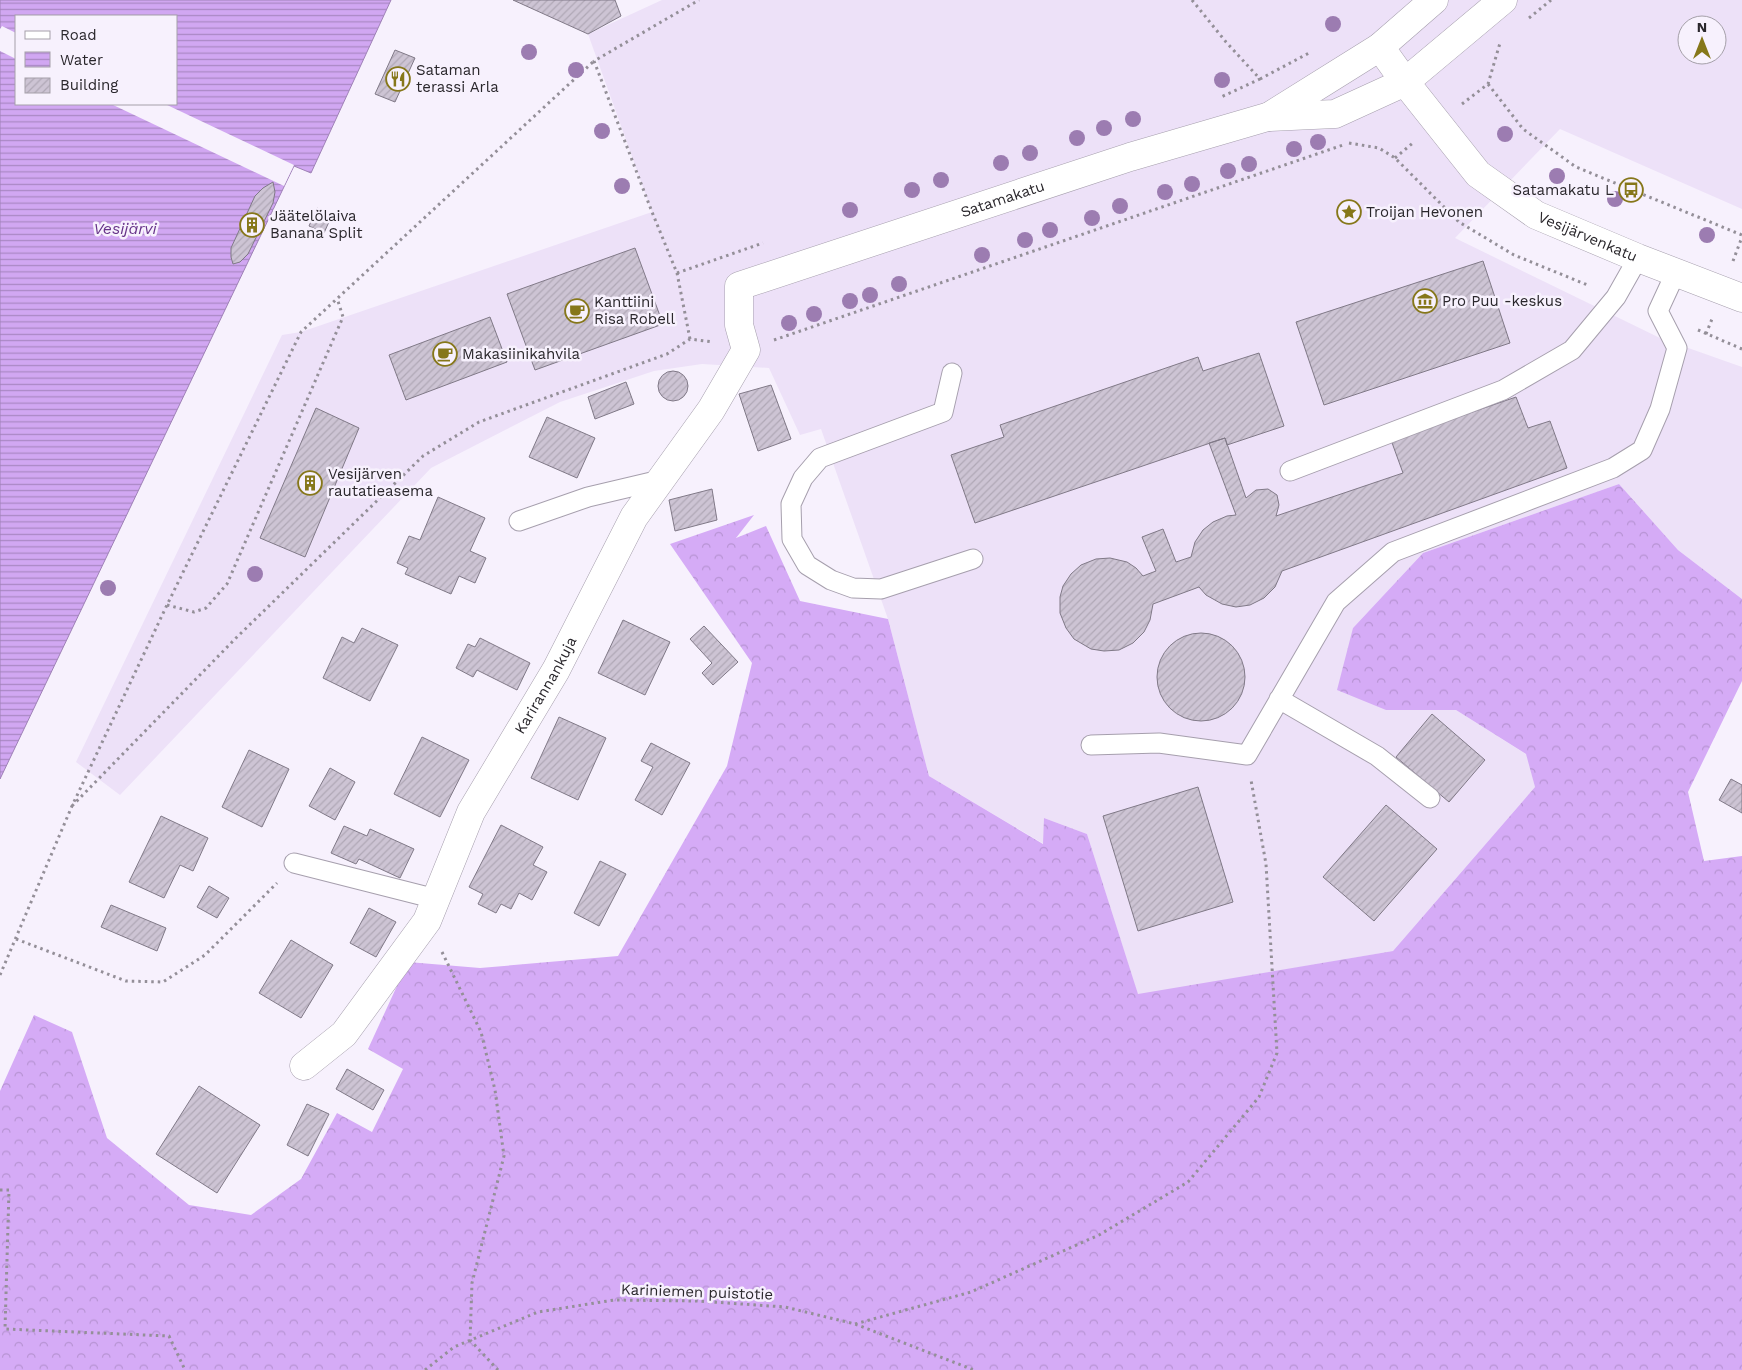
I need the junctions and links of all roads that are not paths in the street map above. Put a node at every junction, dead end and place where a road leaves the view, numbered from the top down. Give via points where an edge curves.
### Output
1 (1434, 0) edge
2 (1503, 0) edge
3 (1380, 48) junction
4 (1404, 82) junction
5 (1267, 118) junction
6 (1638, 258) junction
7 (1676, 272) junction
8 (1742, 298) edge
9 (746, 350) joint
10 (952, 373) dead end
11 (1290, 472) dead end
12 (660, 480) junction
13 (519, 521) dead end
14 (973, 559) dead end
15 (1279, 699) junction
16 (1091, 745) dead end
17 (1430, 798) dead end
18 (294, 863) road end
19 (432, 910) junction
20 (304, 1066) dead end

1 - 3 street, Satamakatu
2 - 4 street, Satamakatu
3 - 4 street, Vesijärvenkatu
3 - 5 street, Satamakatu
4 - 5 street, Satamakatu via 1335,114
4 - 6 street, Vesijärvenkatu via 1478,174 1536,215
5 - 9 street, Satamakatu via 1130,157 739,286 739,325
6 - 7 street, Vesijärvenkatu
6 - 11 lane via 1616,297 1572,350 1502,390
7 - 8 street, Vesijärvenkatu
7 - 15 lane via 1658,311 1677,348 1660,408 1642,450 1613,468 1393,552 1336,602
9 - 12 street, Karirannankuja via 712,410
10 - 14 lane via 943,412 820,458 803,478 791,504 792,539 807,565 831,580 853,588 881,589
12 - 13 lane via 588,497
12 - 19 street, Karirannankuja via 634,517 556,670 470,812
15 - 16 lane via 1247,754 1159,743
15 - 17 lane via 1377,756
18 - 19 lane
19 - 20 street, Karirannankuja via 344,1034

